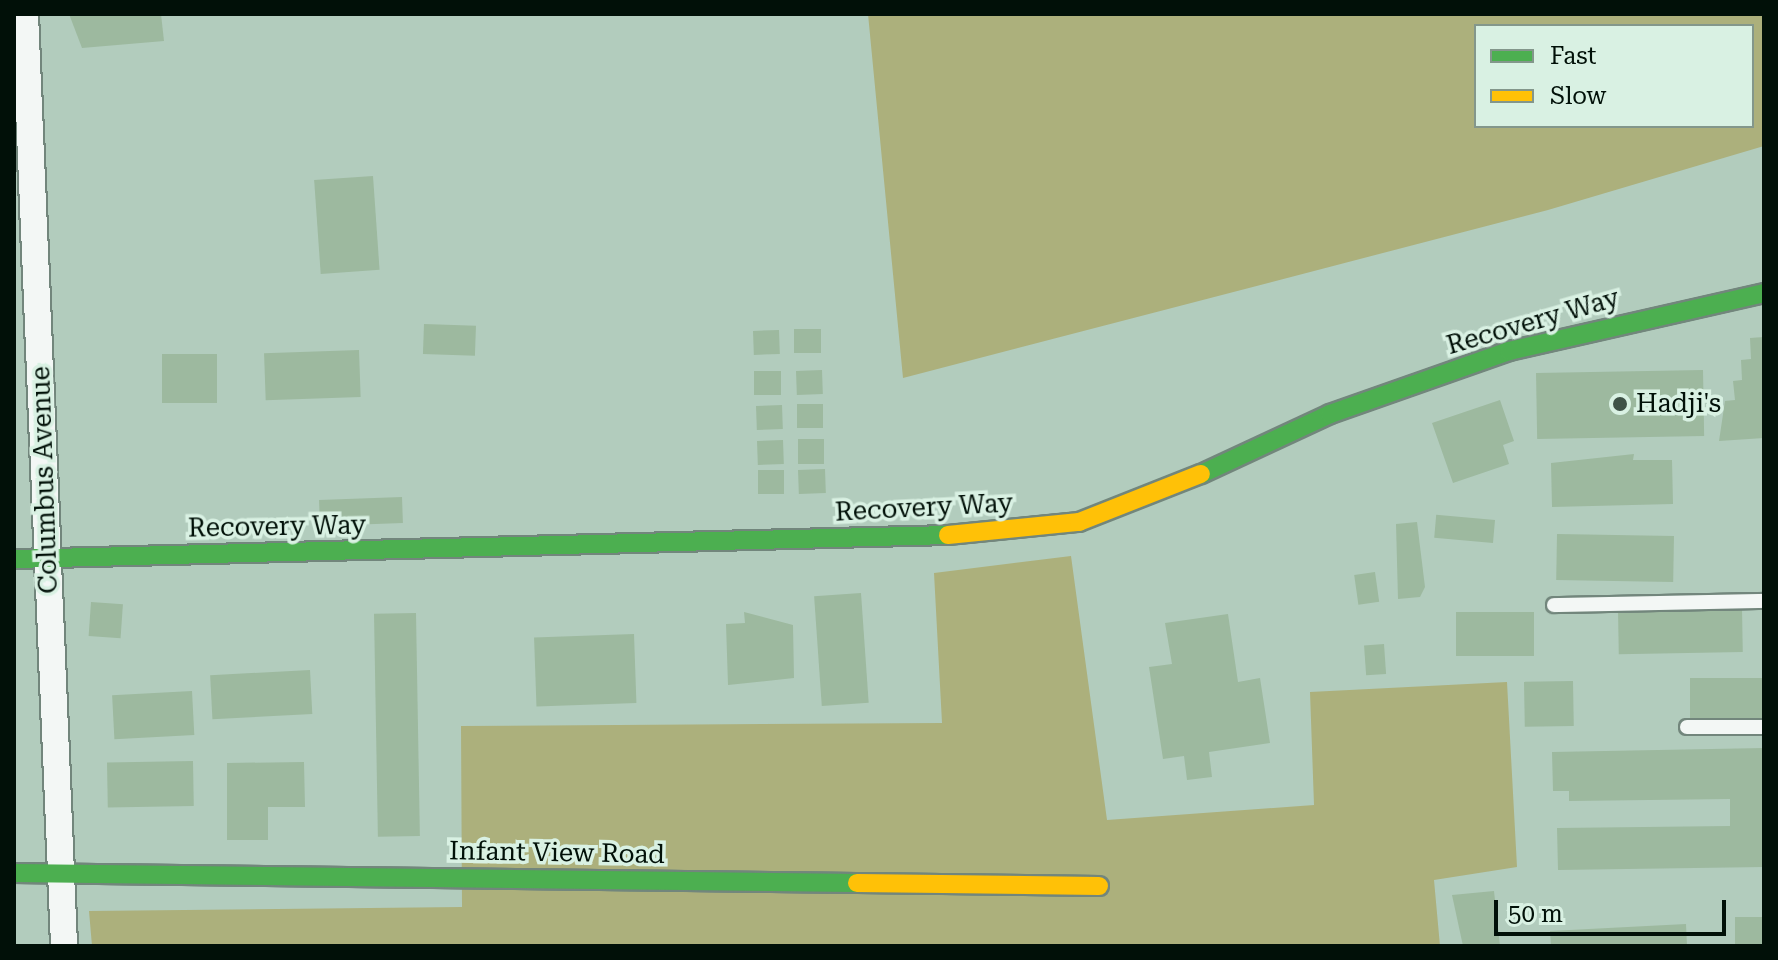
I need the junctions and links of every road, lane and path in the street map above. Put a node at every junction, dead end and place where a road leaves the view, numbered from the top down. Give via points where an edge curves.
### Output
1 (25, 14) edge
2 (26, 247) edge
3 (1764, 293) edge
4 (47, 558) junction
5 (14, 559) edge
6 (1764, 601) edge
7 (1554, 605) dead end
8 (1687, 727) dead end
9 (1764, 727) edge
10 (14, 873) edge
11 (61, 873) junction
12 (1099, 886) dead end
13 (64, 946) edge

1 - 2 street, Columbus Avenue
2 - 4 street, Columbus Avenue
3 - 4 street, Recovery Way via 1509,351 1330,414 1152,497 1079,522 927,537
4 - 5 street, Recovery Way
4 - 11 street, Columbus Avenue
6 - 7 lane
8 - 9 lane
10 - 11 street, Infant View Road
11 - 12 street, Infant View Road
11 - 13 street, Columbus Avenue

